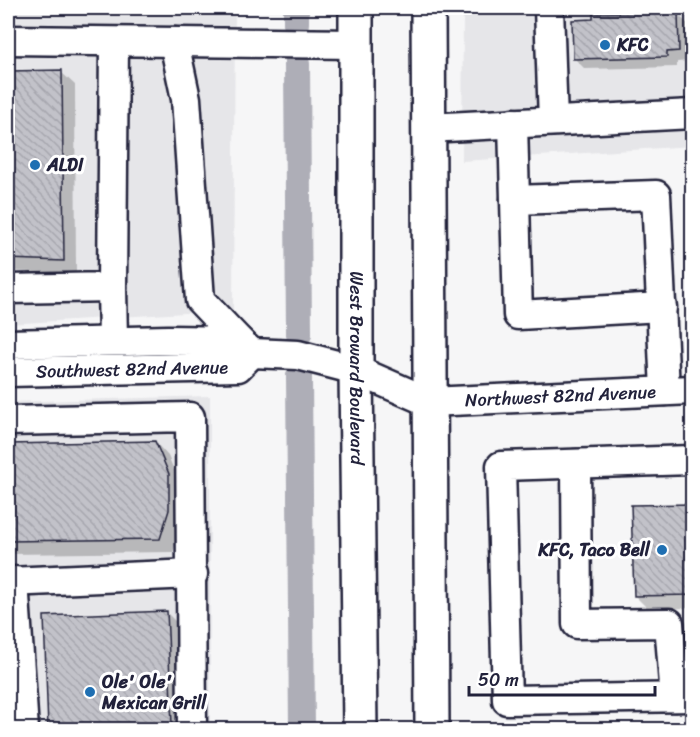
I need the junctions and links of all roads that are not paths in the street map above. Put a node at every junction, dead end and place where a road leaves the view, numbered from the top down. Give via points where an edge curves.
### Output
1 (356, 8) edge
2 (428, 8) edge
3 (549, 8) edge
4 (8, 40) edge
5 (114, 42) junction
6 (174, 42) junction
7 (356, 44) junction
8 (693, 114) edge
9 (553, 121) junction
10 (513, 123) junction
11 (428, 128) junction
12 (515, 200) junction
13 (112, 287) junction
14 (8, 289) edge
15 (662, 307) junction
16 (113, 341) junction
17 (15, 344) edge
18 (246, 347) junction
19 (356, 370) junction
20 (15, 372) edge
21 (679, 391) edge
22 (429, 402) junction
23 (8, 421) edge
24 (693, 460) edge
25 (576, 464) junction
26 (193, 574) junction
27 (11, 582) edge
28 (684, 697) edge
29 (24, 729) edge
30 (192, 729) edge
31 (360, 729) edge
32 (432, 729) edge

1 - 7 main road, West Broward Boulevard
2 - 11 main road
3 - 9 street
4 - 5 street
5 - 6 street
5 - 13 street
6 - 7 street
6 - 18 street via 186,99 200,300
7 - 19 main road, West Broward Boulevard
8 - 9 street
9 - 10 street
10 - 11 street
10 - 12 street
11 - 22 main road
12 - 15 street via 656,195
12 - 15 street via 518,315
13 - 14 street
13 - 16 street
15 - 21 street
16 - 17 street, Southwest 82nd Avenue
16 - 18 street, Southwest 82nd Avenue
17 - 20 street
18 - 19 street, Southwest 82nd Avenue
18 - 20 street, Southwest 82nd Avenue via 238,367
19 - 22 street, Southwest 82nd Avenue
19 - 31 main road, West Broward Boulevard
21 - 22 street, Northwest 82nd Avenue
22 - 32 main road
23 - 26 street via 190,417
24 - 25 street
25 - 28 street via 577,624 669,623
25 - 28 street via 501,466 507,700
26 - 27 street
26 - 30 street
27 - 29 street

